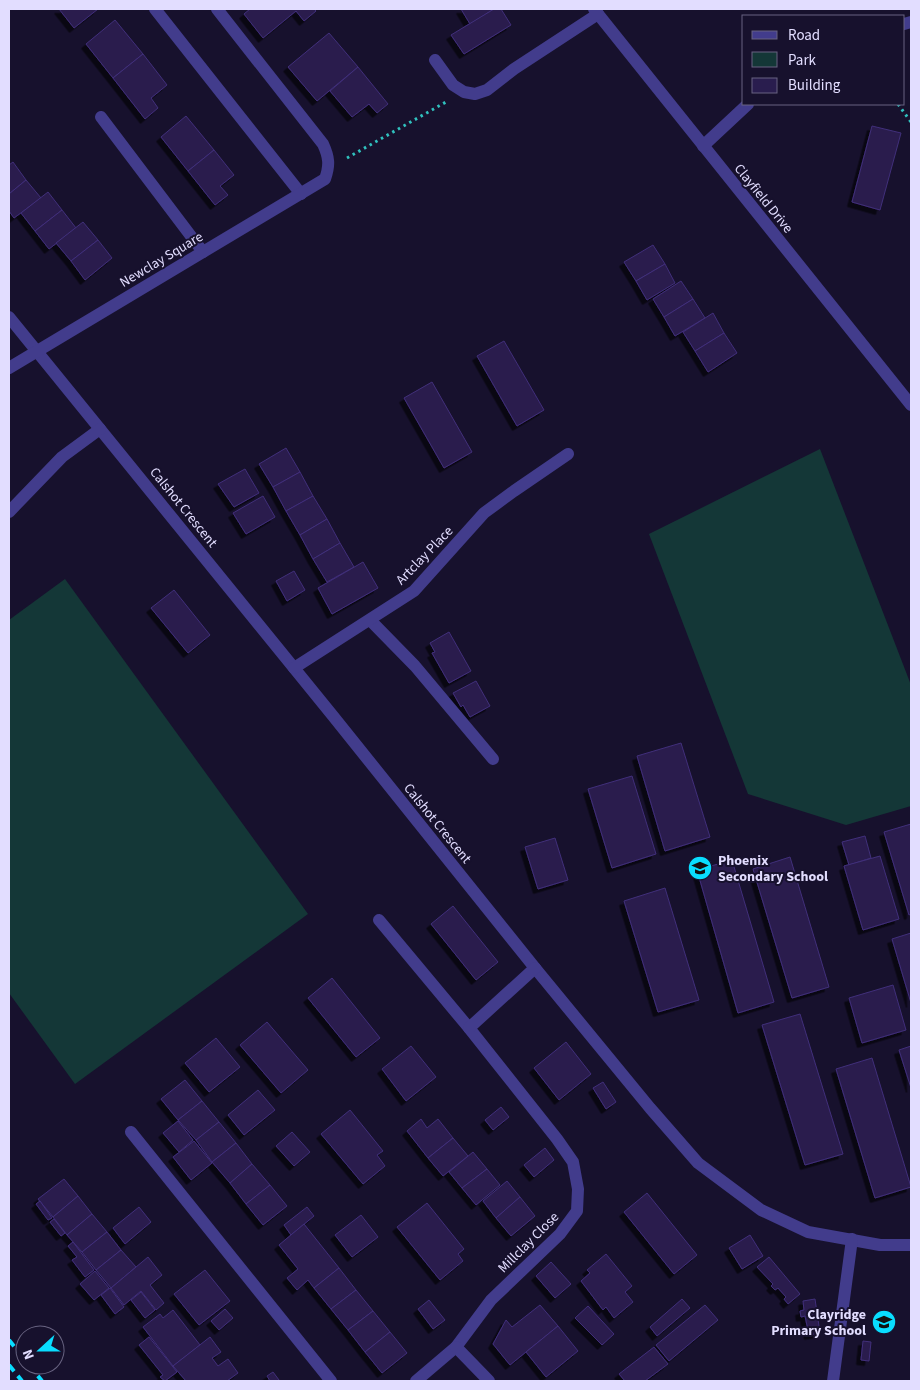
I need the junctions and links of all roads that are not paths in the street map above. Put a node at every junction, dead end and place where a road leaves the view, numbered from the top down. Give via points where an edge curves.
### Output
1 (155, 9) edge
2 (217, 9) edge
3 (596, 12) edge
4 (435, 60) dead end
5 (747, 105) edge
6 (101, 117) dead end
7 (703, 146) junction
8 (301, 194) junction
9 (202, 252) junction
10 (9, 317) edge
11 (36, 351) junction
12 (9, 368) edge
13 (911, 405) edge
14 (100, 429) junction
15 (568, 454) dead end
16 (9, 512) edge
17 (370, 620) junction
18 (294, 668) junction
19 (493, 759) dead end
20 (379, 920) dead end
21 (535, 968) junction
22 (469, 1028) junction
23 (131, 1132) dead end
24 (852, 1240) junction
25 (911, 1245) edge
26 (456, 1346) junction
27 (331, 1381) edge
28 (416, 1381) edge
29 (489, 1381) edge
30 (833, 1381) edge

1 - 8 street
2 - 8 street, Newclay Square via 323,144 329,168 325,179
3 - 4 street via 486,90 475,94 453,85
3 - 7 street, Clayfield Drive
5 - 7 street
6 - 9 street
7 - 13 street, Clayfield Drive
8 - 9 street, Newclay Square
9 - 11 street, Newclay Square
10 - 11 street, Calshot Crescent
11 - 12 street, Newclay Square
11 - 14 street, Calshot Crescent
14 - 16 street via 62,457
14 - 18 street, Calshot Crescent
15 - 17 street, Artclay Place via 484,513 414,591
17 - 18 street, Artclay Place
17 - 19 street via 415,666
18 - 21 street, Calshot Crescent
20 - 22 street, Millclay Close
21 - 22 street
21 - 24 street, Calshot Crescent via 698,1163 760,1210 808,1232
22 - 26 street, Millclay Close via 573,1162 578,1189 577,1211 560,1234 490,1300
23 - 27 street
24 - 25 street, Calshot Crescent via 880,1245
24 - 30 street
26 - 28 street, Millclay Close
26 - 29 street

